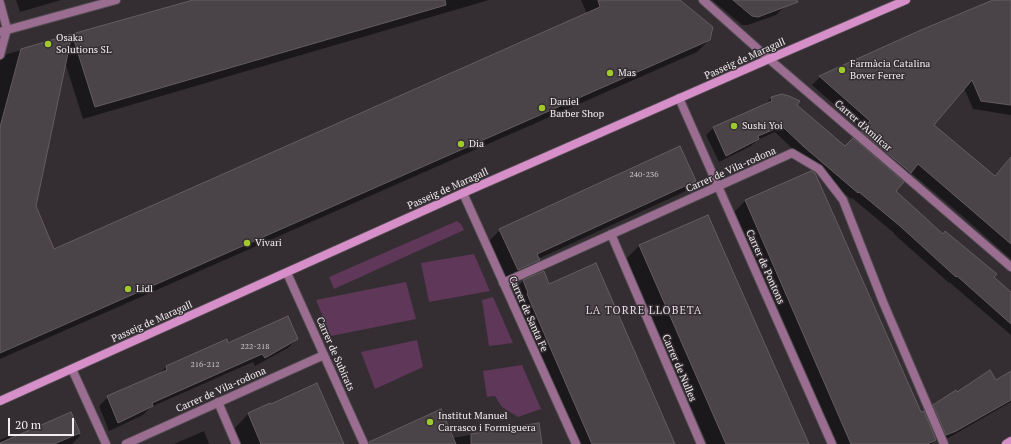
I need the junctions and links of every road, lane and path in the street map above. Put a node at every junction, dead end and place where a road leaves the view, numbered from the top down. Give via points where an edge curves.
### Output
1 (116, 0) edge
2 (703, 0) edge
3 (906, 0) edge
4 (0, 3) edge
5 (3, 31) edge
6 (0, 55) edge
7 (770, 59) junction
8 (679, 98) junction
9 (718, 186) junction
10 (463, 193) junction
11 (611, 234) junction
12 (1011, 267) edge
13 (287, 273) junction
14 (504, 283) junction
15 (324, 355) junction
16 (72, 369) junction
17 (0, 402) edge
18 (218, 402) junction
19 (1011, 440) edge
20 (106, 444) edge
21 (126, 444) edge
22 (236, 444) edge
23 (364, 444) edge
24 (576, 444) edge
25 (701, 444) edge
26 (832, 444) edge
27 (944, 444) edge
28 (1006, 444) edge

1 - 5 street
2 - 7 street, Carrer d'Amílcar
3 - 7 street, Passeig de Maragall
4 - 5 street
5 - 6 street
7 - 8 street, Passeig de Maragall
7 - 12 street, Carrer d'Amílcar
8 - 9 street, Carrer de Pontons
8 - 10 street, Passeig de Maragall
9 - 11 street, Carrer de Vila-rodona
9 - 26 street, Carrer de Pontons
9 - 27 street, Carrer de Vila-rodona via 792,153 819,169 843,200
10 - 13 street, Passeig de Maragall
10 - 14 street, Carrer de Santa Fe
11 - 14 street, Carrer de Vila-rodona
11 - 25 street, Carrer de Nulles
13 - 15 street, Carrer de Subirats
13 - 16 street, Passeig de Maragall
14 - 24 street, Carrer de Santa Fe
15 - 18 street, Carrer de Vila-rodona
15 - 23 street, Carrer de Subirats
16 - 17 street, Passeig de Maragall
16 - 20 street
18 - 21 street, Carrer de Vila-rodona
18 - 22 street
19 - 28 street

